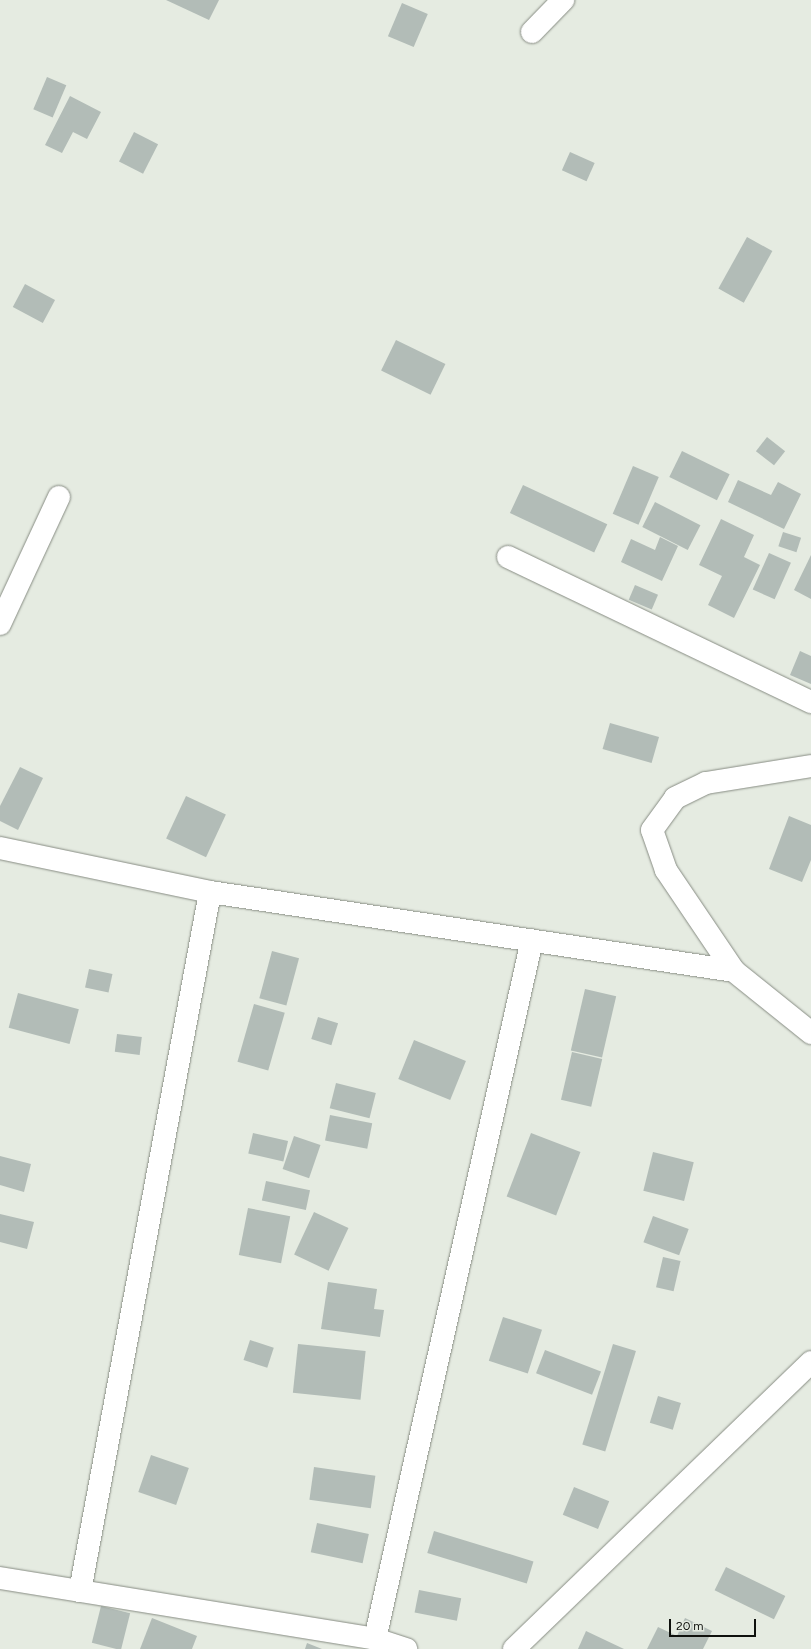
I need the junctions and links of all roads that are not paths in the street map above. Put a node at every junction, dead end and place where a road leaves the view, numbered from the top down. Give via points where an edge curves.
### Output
1 (563, 0) edge
2 (532, 32) dead end
3 (59, 496) dead end
4 (508, 557) dead end
5 (0, 624) edge
6 (811, 702) edge
7 (811, 766) edge
8 (0, 848) edge
9 (210, 892) junction
10 (532, 940) junction
11 (734, 971) junction
12 (811, 1033) edge
13 (811, 1362) edge
14 (0, 1578) edge
15 (80, 1591) junction
16 (375, 1638) junction
17 (406, 1649) edge
18 (514, 1649) edge

1 - 2 street
3 - 5 street
4 - 6 street
7 - 11 street via 706,783 675,798 652,830 666,870
8 - 9 street
9 - 10 street
9 - 15 street
10 - 11 street
10 - 16 street
11 - 12 street
13 - 18 street
14 - 15 street
15 - 16 street
16 - 17 street

